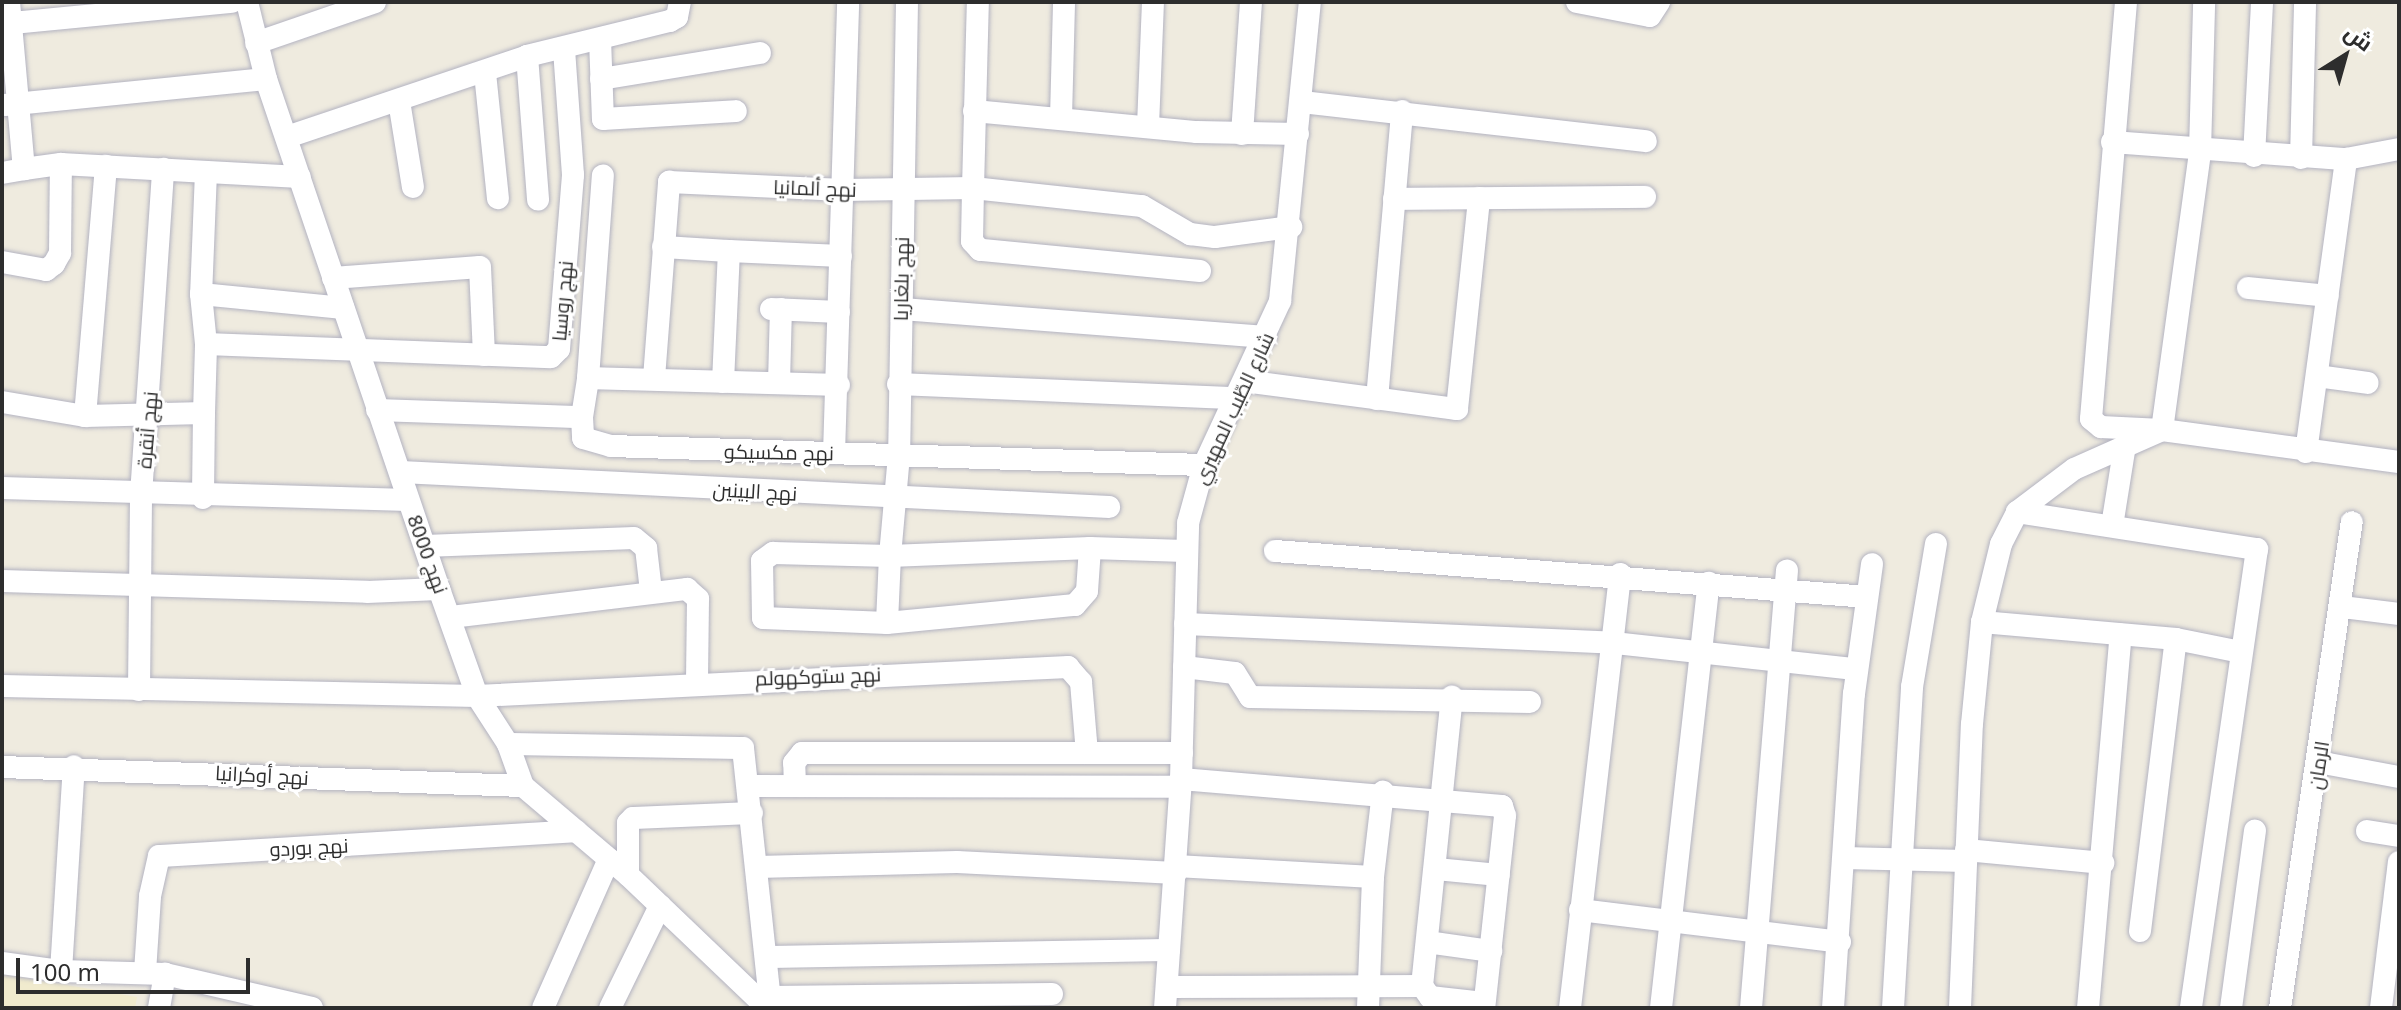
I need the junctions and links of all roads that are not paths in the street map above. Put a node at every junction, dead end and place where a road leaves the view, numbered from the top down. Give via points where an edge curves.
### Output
1 (232, 2) edge
2 (247, 2) edge
3 (375, 2) edge
4 (680, 2) edge
5 (848, 2) edge
6 (907, 2) edge
7 (978, 2) edge
8 (1064, 2) edge
9 (1153, 2) edge
10 (1251, 2) edge
11 (1310, 2) edge
12 (1577, 2) edge
13 (1659, 2) edge
14 (2126, 2) edge
15 (2262, 2) edge
16 (2305, 2) edge
17 (2204, 4) dead end
18 (7, 16) edge
19 (600, 39) junction
20 (256, 43) junction
21 (564, 48) junction
22 (760, 53) dead end
23 (527, 56) junction
24 (485, 73) junction
25 (266, 79) junction
26 (601, 79) junction
27 (399, 101) junction
28 (1302, 102) junction
29 (10, 105) edge
30 (736, 111) dead end
31 (974, 111) junction
32 (1402, 111) junction
33 (1061, 118) junction
34 (1148, 126) junction
35 (1242, 134) junction
36 (1298, 134) junction
37 (287, 137) junction
38 (1646, 141) dead end
39 (2112, 142) junction
40 (2399, 149) edge
41 (2200, 151) junction
42 (2254, 156) junction
43 (2301, 158) junction
44 (2346, 159) junction
45 (61, 164) junction
46 (106, 166) junction
47 (163, 169) junction
48 (13, 171) edge
49 (206, 172) junction
50 (603, 176) dead end
51 (300, 177) junction
52 (413, 187) dead end
53 (973, 188) junction
54 (902, 189) junction
55 (843, 190) junction
56 (1645, 197) dead end
57 (498, 198) dead end
58 (1479, 198) junction
59 (1394, 199) junction
60 (538, 200) dead end
61 (1291, 227) junction
62 (663, 247) junction
63 (729, 251) junction
64 (841, 256) junction
65 (2, 262) edge
66 (1200, 271) dead end
67 (333, 278) junction
68 (2248, 288) dead end
69 (201, 294) junction
70 (2328, 296) junction
71 (343, 308) junction
72 (902, 309) junction
73 (839, 312) junction
74 (1266, 337) junction
75 (206, 344) junction
76 (357, 350) junction
77 (484, 355) junction
78 (2317, 376) junction
79 (588, 378) junction
80 (654, 378) junction
81 (723, 382) junction
82 (779, 383) junction
83 (2368, 383) dead end
84 (898, 384) junction
85 (839, 385) junction
86 (1240, 390) junction
87 (1377, 399) junction
88 (2, 402) edge
89 (377, 410) junction
90 (204, 413) junction
91 (148, 415) junction
92 (85, 416) junction
93 (582, 417) junction
94 (2162, 430) junction
95 (2125, 445) junction
96 (2306, 452) junction
97 (834, 453) junction
98 (899, 455) junction
99 (2399, 462) edge
100 (1204, 465) junction
101 (401, 472) junction
102 (2, 488) edge
103 (141, 495) junction
104 (203, 498) junction
105 (408, 500) junction
106 (895, 500) junction
107 (1109, 507) dead end
108 (2017, 512) junction
109 (2352, 522) dead end
110 (2112, 526) junction
111 (1936, 544) dead end
112 (425, 546) junction
113 (1090, 548) junction
114 (1185, 551) junction
115 (1275, 551) dead end
116 (890, 556) junction
117 (1872, 564) dead end
118 (1620, 574) junction
119 (1787, 578) junction
120 (2, 581) edge
121 (1709, 583) junction
122 (142, 585) junction
123 (439, 589) junction
124 (651, 591) junction
125 (1867, 597) junction
126 (2342, 607) junction
127 (2399, 614) edge
128 (451, 617) junction
129 (1982, 622) junction
130 (887, 623) junction
131 (1185, 624) junction
132 (2121, 634) junction
133 (2176, 639) junction
134 (1615, 643) junction
135 (1703, 649) junction
136 (2241, 652) junction
137 (1783, 657) junction
138 (1184, 667) junction
139 (1856, 669) junction
140 (697, 681) junction
141 (2, 686) edge
142 (139, 690) junction
143 (477, 696) junction
144 (1452, 697) junction
145 (1530, 702) dead end
146 (508, 744) junction
147 (1087, 753) junction
148 (1182, 753) junction
149 (2318, 762) junction
150 (74, 766) junction
151 (2, 767) edge
152 (2399, 777) edge
153 (1181, 783) junction
154 (523, 786) junction
155 (750, 786) junction
156 (795, 786) junction
157 (1383, 792) junction
158 (1445, 797) junction
159 (752, 813) junction
160 (576, 831) junction
161 (2255, 831) dead end
162 (2367, 831) dead end
163 (2399, 836) edge
164 (1966, 855) junction
165 (1844, 858) junction
166 (609, 859) junction
167 (1900, 860) junction
168 (2399, 862) edge
169 (2103, 863) junction
170 (2212, 863) junction
171 (757, 867) junction
172 (2250, 868) junction
173 (1436, 869) junction
174 (1176, 870) junction
175 (628, 875) junction
176 (1499, 875) junction
177 (1373, 877) junction
178 (2397, 891) edge
179 (660, 906) junction
180 (1580, 910) junction
181 (1671, 925) junction
182 (2140, 931) dead end
183 (1756, 935) junction
184 (1427, 942) junction
185 (1840, 942) junction
186 (1169, 950) junction
187 (1491, 951) junction
188 (767, 957) junction
189 (2, 963) edge
190 (61, 971) junction
191 (155, 973) junction
192 (2392, 976) edge
193 (1422, 986) junction
194 (1052, 994) dead end
195 (1368, 997) edge
196 (1166, 998) edge
197 (769, 1004) edge
198 (1484, 1005) edge
199 (159, 1008) edge
200 (312, 1008) edge
201 (543, 1008) edge
202 (610, 1008) edge
203 (1570, 1008) edge
204 (1661, 1008) edge
205 (1751, 1008) edge
206 (1833, 1008) edge
207 (1893, 1008) edge
208 (1960, 1008) edge
209 (2091, 1008) edge
210 (2191, 1008) edge
211 (2231, 1008) edge
212 (2280, 1008) edge
213 (2381, 1008) edge

1 - 18 street
2 - 20 street, نهج 8000
3 - 20 street
4 - 19 street via 670,21
5 - 55 street
6 - 54 street, نهج بلغاريا
7 - 31 street
8 - 33 street
9 - 34 street
10 - 35 street
11 - 28 street, شارع الطّيب المهيري
12 - 13 street via 1650,16
14 - 39 street
15 - 42 street
16 - 43 street
17 - 41 street
18 - 29 street
19 - 21 street
19 - 26 street
20 - 25 street, نهج 8000
21 - 23 street
21 - 77 street, نهج روسيا via 573,175 559,349 551,357
22 - 26 street
23 - 24 street
23 - 60 street
24 - 27 street
24 - 57 street
25 - 29 street
25 - 37 street, نهج 8000
26 - 30 street via 603,119 608,122
27 - 37 street
27 - 52 street
28 - 32 street
28 - 36 street, شارع الطّيب المهيري
29 - 48 street
31 - 33 street
31 - 53 street
32 - 38 street
32 - 59 street
33 - 34 street
34 - 35 street
35 - 36 street
36 - 61 street, شارع الطّيب المهيري
37 - 51 street, نهج 8000
39 - 41 street
39 - 94 street via 2091,419 2101,427
40 - 44 street
41 - 42 street
41 - 94 street
42 - 43 street
43 - 44 street
44 - 70 street
45 - 46 street
45 - 48 street
45 - 65 street via 60,253 54,264 46,270
46 - 47 street
46 - 92 street
47 - 49 street
47 - 91 street, نهج أنقرة
49 - 51 street
49 - 69 street
50 - 79 street
51 - 67 street, نهج 8000
53 - 54 street, نهج ألمانيا
53 - 61 street, نهج ألمانيا via 1142,206 1190,234 1215,237
53 - 66 street via 972,241 980,250
54 - 55 street, نهج ألمانيا
54 - 72 street, نهج بلغاريا
55 - 62 street, نهج ألمانيا via 669,182
55 - 64 street
56 - 58 street
58 - 59 street
58 - 87 street via 1460,407 1454,411
59 - 87 street
61 - 74 street, شارع الطّيب المهيري via 1280,301
62 - 63 street
62 - 80 street, نهج ألمانيا
63 - 64 street
63 - 81 street
64 - 73 street
67 - 71 street, نهج 8000
67 - 77 street via 480,267
68 - 70 street
69 - 71 street
69 - 75 street
70 - 78 street
71 - 76 street, نهج 8000
72 - 74 street
72 - 84 street, نهج بلغاريا
73 - 82 street via 776,309
73 - 85 street
74 - 86 street, شارع الطّيب المهيري
75 - 76 street, نهج روسيا
75 - 90 street
76 - 77 street, نهج روسيا
76 - 89 street, نهج 8000
78 - 83 street
78 - 96 street
79 - 80 street
79 - 93 street
80 - 81 street
81 - 82 street
82 - 85 street
84 - 86 street
84 - 98 street, نهج بلغاريا
85 - 97 street
86 - 87 street
86 - 100 street, شارع الطّيب المهيري
88 - 92 street
89 - 93 street
89 - 101 street, نهج 8000
90 - 91 street
90 - 104 street
91 - 92 street
91 - 103 street, نهج أنقرة
93 - 97 street, نهج مكسيكو via 579,432 590,444
94 - 95 street
94 - 96 street
95 - 108 street via 2058,478
95 - 110 street
96 - 99 street
97 - 98 street, نهج مكسيكو
98 - 100 street, نهج مكسيكو
98 - 106 street, نهج بلغاريا
100 - 114 street, شارع الطّيب المهيري via 1191,503
101 - 105 street, نهج 8000
101 - 106 street, نهج البينين
102 - 103 street
103 - 104 street
103 - 122 street, نهج أنقرة
104 - 105 street
105 - 112 street, نهج 8000
106 - 107 street, نهج البينين
106 - 116 street, نهج بلغاريا
108 - 110 street
108 - 129 street via 2001,544
109 - 126 street, الرمان
110 - 136 street via 2253,545 2258,561
111 - 167 street via 1914,659
112 - 123 street, نهج 8000
112 - 124 street via 634,538 646,548
113 - 114 street
113 - 116 street
113 - 130 street via 1087,591 1075,605
114 - 131 street, شارع الطّيب المهيري
115 - 118 street
116 - 130 street, نهج بلغاريا
116 - 130 street via 773,553 762,561 761,613 767,621
117 - 125 street
118 - 121 street
118 - 134 street
119 - 121 street
119 - 125 street
119 - 137 street
120 - 122 street
121 - 135 street
122 - 123 street
122 - 142 street, نهج أنقرة
123 - 128 street, نهج 8000
124 - 128 street
124 - 140 street via 687,589 696,594
125 - 139 street
126 - 127 street
126 - 149 street, الرمان
128 - 143 street, نهج 8000
129 - 132 street
129 - 164 street
131 - 134 street
131 - 138 street, شارع الطّيب المهيري
132 - 133 street
132 - 169 street
133 - 136 street
133 - 182 street
134 - 135 street
134 - 180 street
135 - 137 street
135 - 181 street
136 - 170 street
137 - 139 street
137 - 183 street
138 - 144 street via 1235,673 1250,697
138 - 148 street, شارع الطّيب المهيري
139 - 165 street
140 - 143 street, نهج ستوكهولم
140 - 147 street, نهج ستوكهولم via 1068,667 1081,682
141 - 142 street, نهج ستوكهولم
142 - 143 street, نهج ستوكهولم
143 - 146 street, نهج 8000
144 - 145 street
144 - 158 street
146 - 154 street, نهج 8000
146 - 155 street via 738,746 746,752
147 - 148 street
147 - 156 street via 802,753 794,763
148 - 153 street, شارع الطّيب المهيري
149 - 152 street
149 - 212 street, الرمان
150 - 151 street, نهج أوكرانيا
150 - 154 street, نهج أوكرانيا
150 - 190 street
153 - 156 street
153 - 157 street
153 - 174 street, شارع الطّيب المهيري
154 - 160 street
155 - 156 street
155 - 159 street
157 - 158 street
157 - 177 street
158 - 173 street
158 - 176 street via 1502,806
159 - 171 street
159 - 175 street via 633,818 628,823
160 - 166 street
160 - 191 street, نهج بوردو via 159,856 150,896
161 - 172 street
162 - 163 street
164 - 167 street
164 - 169 street
164 - 208 street
165 - 167 street
165 - 185 street
166 - 175 street
166 - 201 street
167 - 207 street
168 - 178 street
169 - 209 street
170 - 172 street
170 - 210 street
171 - 174 street via 957,862
171 - 188 street
172 - 211 street
173 - 176 street
173 - 184 street
174 - 177 street
174 - 186 street, شارع الطّيب المهيري
175 - 179 street
176 - 187 street
177 - 195 street
178 - 192 street
179 - 197 street
179 - 202 street
180 - 181 street
180 - 203 street
181 - 183 street
181 - 204 street
183 - 185 street
183 - 205 street
184 - 187 street
184 - 193 street
185 - 206 street
186 - 188 street
186 - 196 street, شارع الطّيب المهيري
187 - 198 street
188 - 197 street
189 - 190 street
190 - 191 street
191 - 199 street
191 - 200 street
192 - 213 street
193 - 195 street
193 - 198 street via 1430,997
194 - 197 street
195 - 196 street

